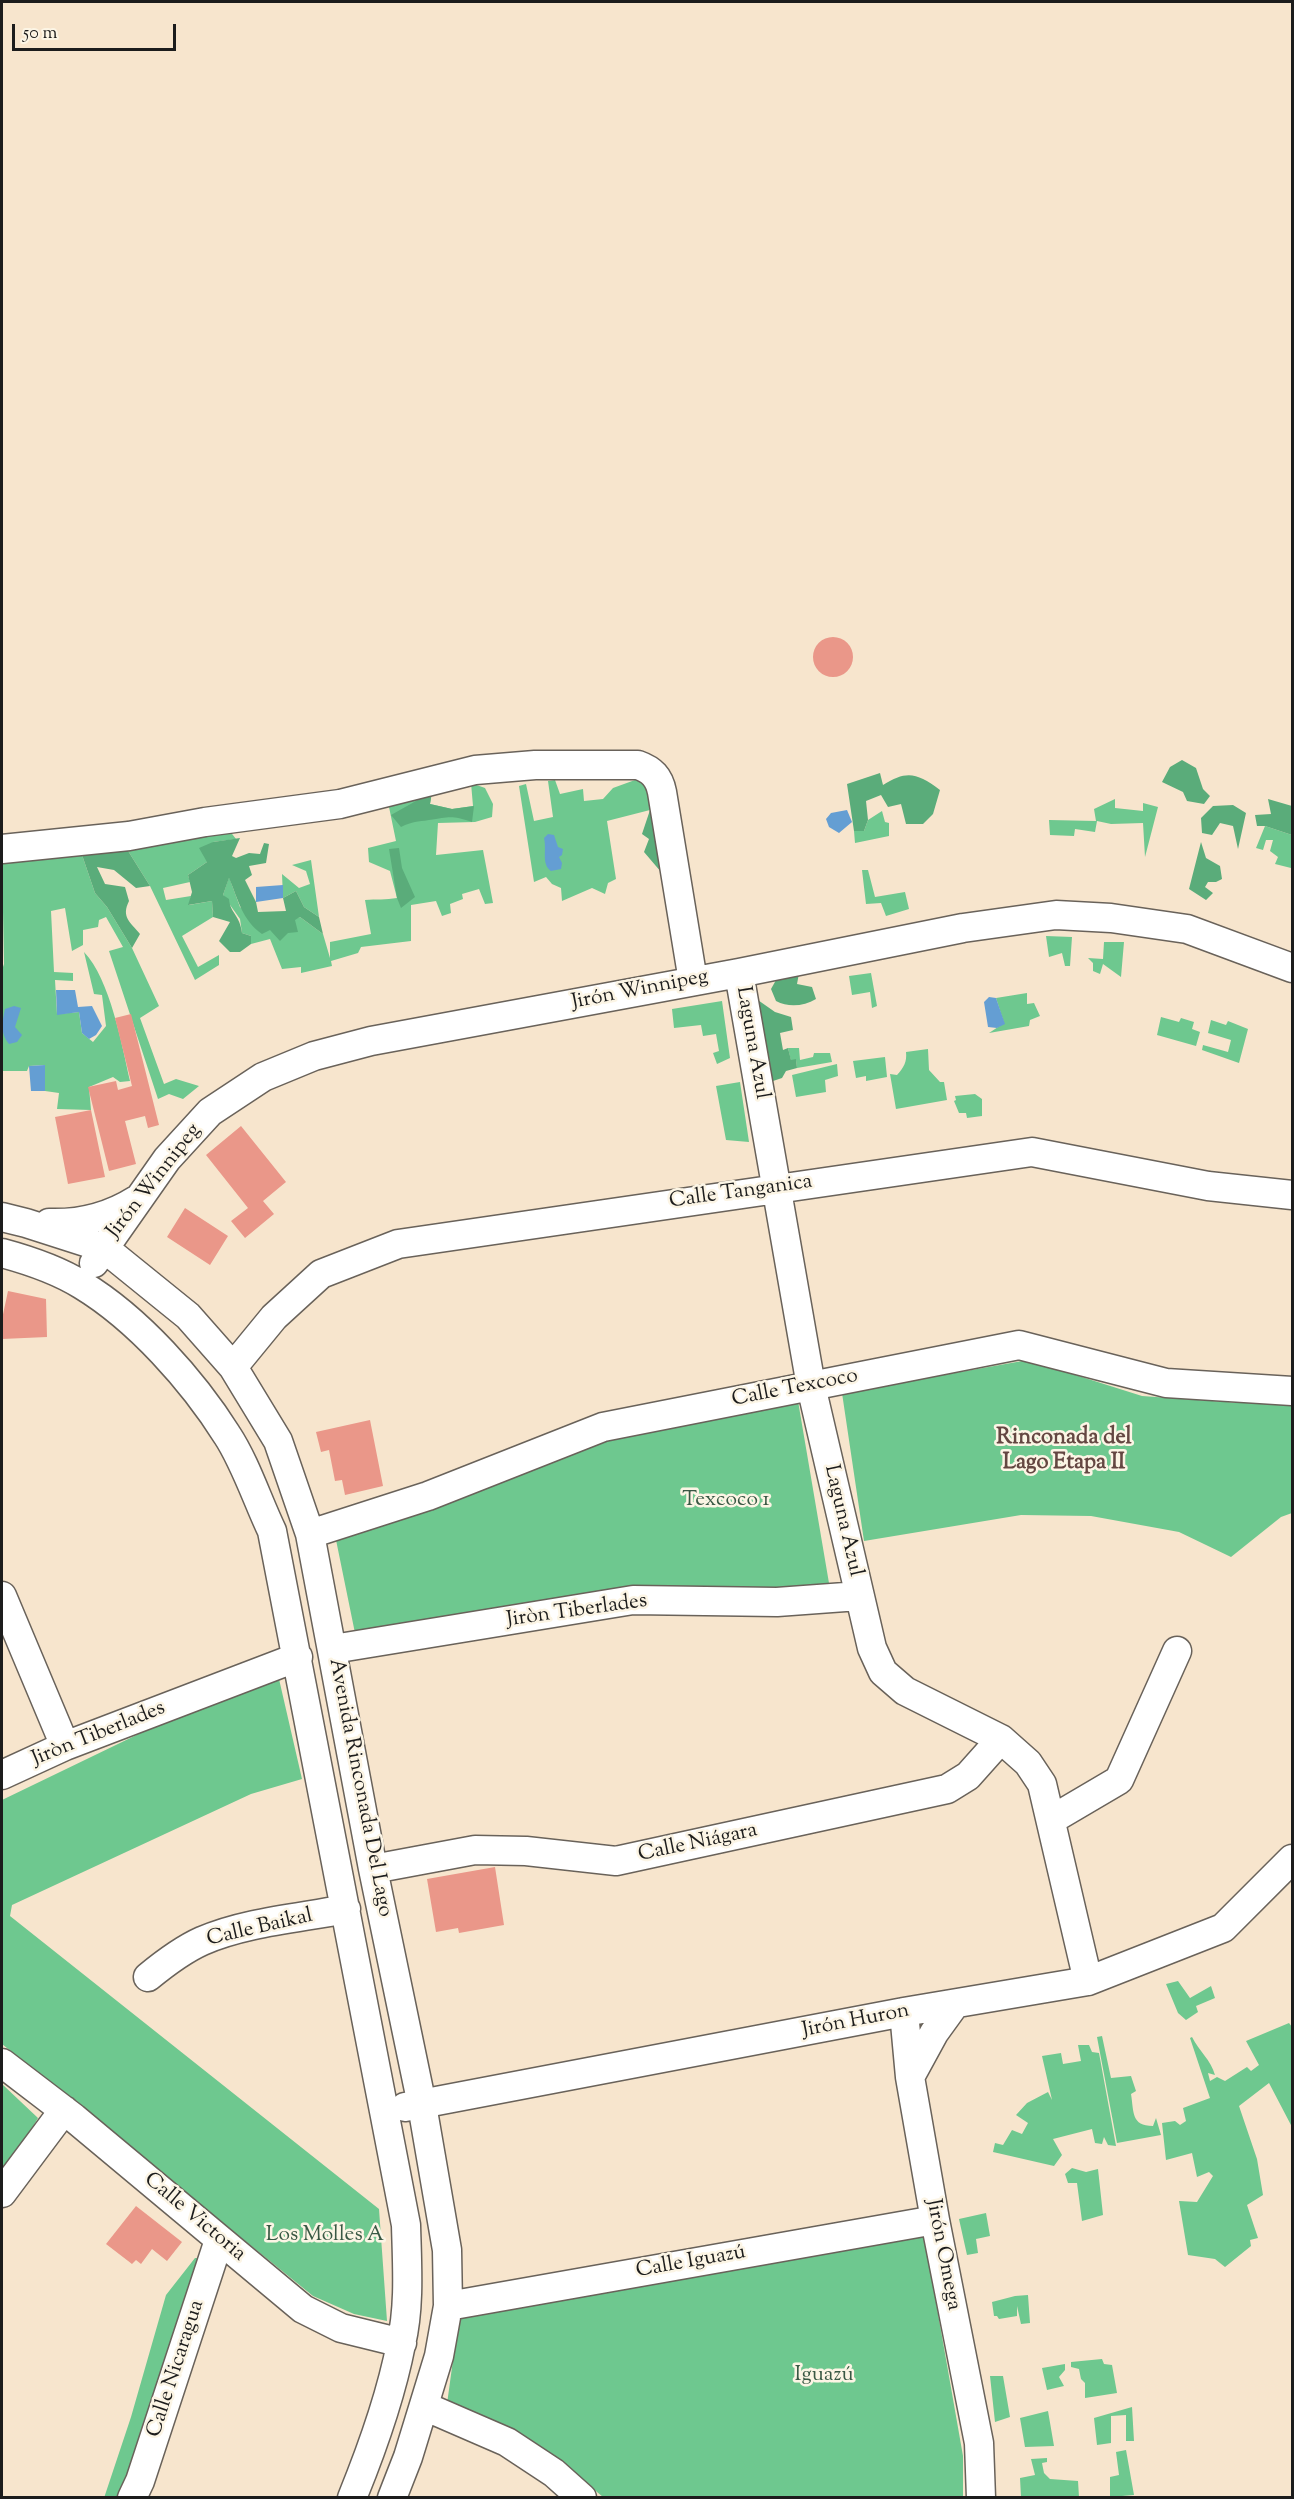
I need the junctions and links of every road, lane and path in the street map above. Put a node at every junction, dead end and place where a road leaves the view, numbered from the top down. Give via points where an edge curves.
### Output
1 (2, 849) edge
2 (1293, 968) edge
3 (739, 973) junction
4 (693, 981) junction
5 (777, 1188) junction
6 (1293, 1196) edge
7 (140, 1197) junction
8 (14, 1220) edge
9 (104, 1248) junction
10 (2, 1253) edge
11 (81, 1284) junction
12 (233, 1367) junction
13 (811, 1386) junction
14 (1293, 1391) edge
15 (310, 1534) junction
16 (2, 1596) edge
17 (859, 1596) junction
18 (333, 1649) junction
19 (1177, 1651) dead end
20 (298, 1657) junction
21 (1001, 1739) junction
22 (65, 1746) junction
23 (2, 1775) edge
24 (1051, 1820) junction
25 (1293, 1859) edge
26 (373, 1869) junction
27 (346, 1909) junction
28 (148, 1977) dead end
29 (1088, 1981) junction
30 (955, 2004) junction
31 (904, 2012) junction
32 (2, 2063) edge
33 (910, 2077) junction
34 (422, 2105) junction
35 (385, 2109) junction
36 (64, 2110) junction
37 (2, 2193) edge
38 (935, 2220) junction
39 (219, 2240) junction
40 (448, 2306) junction
41 (402, 2343) junction
42 (424, 2406) junction
43 (132, 2498) edge
44 (352, 2498) edge
45 (392, 2498) edge
46 (582, 2498) edge
47 (981, 2498) edge

1 - 4 street via 129,836 340,804 475,770 535,765 638,765 651,771 660,784
2 - 3 street, Jirón Winnipeg via 1186,929 1056,915 963,928
3 - 4 street, Jirón Winnipeg
3 - 5 street, Laguna Azul
4 - 7 street, Jirón Winnipeg via 371,1041 314,1056 263,1077 210,1112 167,1159
5 - 6 street, Calle Tanganica via 1032,1152 1208,1186
5 - 12 street, Calle Tanganica via 398,1244 321,1274 274,1317
5 - 13 street, Laguna Azul
7 - 8 street via 122,1209 87,1221
7 - 9 street, Jirón Winnipeg
8 - 9 street, Avenida Rinconada Del Lago
9 - 11 street, Jirón Winnipeg
9 - 12 street, Avenida Rinconada Del Lago via 188,1316
10 - 11 street, Avenida Rinconada Del Lago
11 - 20 street, Avenida Rinconada Del Lago via 110,1304 180,1369 229,1437 272,1531
12 - 15 street, Avenida Rinconada Del Lago via 278,1441
13 - 14 street, Calle Texcoco via 1018,1345 1166,1383
13 - 15 street, Calle Texcoco via 603,1427 428,1496
13 - 17 street, Laguna Azul
15 - 18 street, Avenida Rinconada Del Lago
16 - 22 street
17 - 18 street, Jiròn Tiberlades via 777,1602 633,1600
17 - 21 street, Laguna Azul via 872,1648 883,1672 905,1691
18 - 26 street, Avenida Rinconada Del Lago
19 - 24 street via 1119,1780
20 - 22 street, Jiròn Tiberlades
20 - 27 street, Avenida Rinconada Del Lago
21 - 24 street, Laguna Azul via 1028,1763 1042,1784
21 - 26 street, Calle Niágara via 968,1776 947,1790 616,1861 475,1850
22 - 23 street, Jiròn Tiberlades
24 - 29 street, Laguna Azul
25 - 29 street, Jirón Huron via 1223,1928
26 - 34 street, Avenida Rinconada Del Lago
27 - 28 street, Calle Baikal via 233,1930 176,1955
27 - 35 street, Avenida Rinconada Del Lago
29 - 30 street, Jirón Huron
30 - 31 street, Jirón Huron
30 - 33 street
31 - 33 street, Jirón Omega
31 - 34 street, Jirón Huron
32 - 36 street, Calle Victoria
33 - 38 street, Jirón Omega
34 - 35 street, Jirón Huron
34 - 40 street, Avenida Rinconada Del Lago via 447,2250
35 - 41 street, Avenida Rinconada Del Lago via 406,2225 408,2278
36 - 37 street
36 - 39 street, Calle Victoria
38 - 40 street, Calle Iguazú
38 - 47 street, Jirón Omega via 979,2443
39 - 41 street, Calle Victoria via 303,2308 341,2328
39 - 43 street, Calle Nicaragua
40 - 42 street, Avenida Rinconada Del Lago
41 - 44 street, Avenida Rinconada Del Lago
42 - 45 street, Avenida Rinconada Del Lago
42 - 46 street via 507,2442 554,2473

